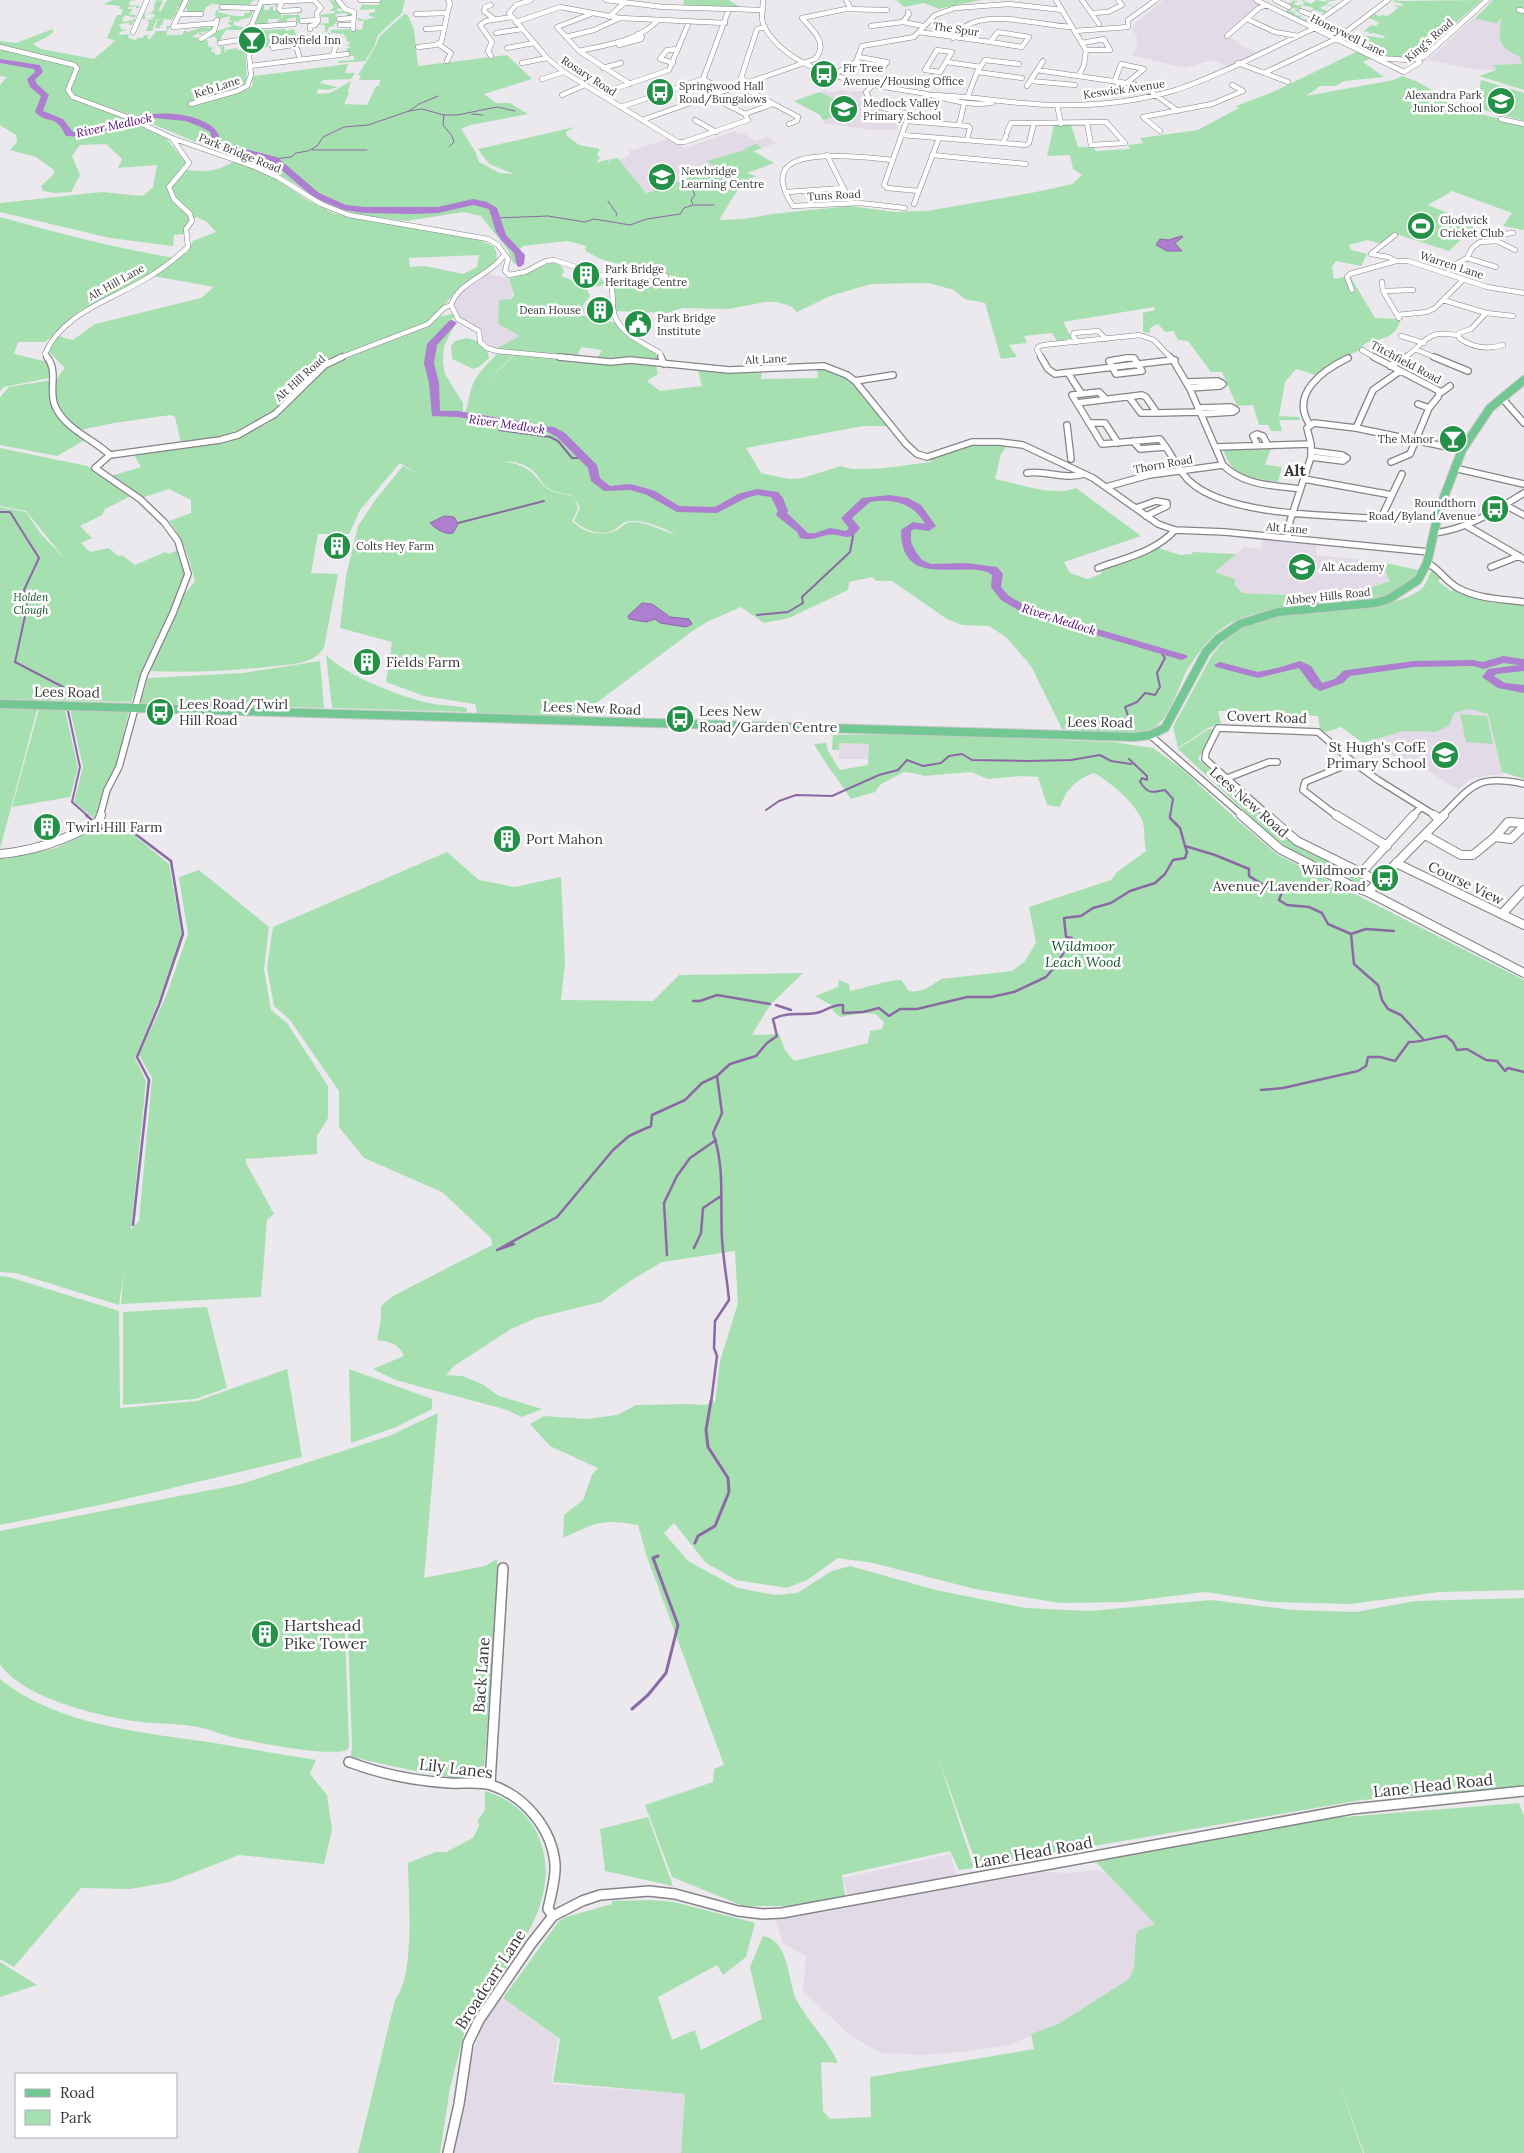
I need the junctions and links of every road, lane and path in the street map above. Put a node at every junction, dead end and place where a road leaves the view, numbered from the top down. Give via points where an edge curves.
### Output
1 (146, 0) edge
2 (186, 0) edge
3 (312, 0) edge
4 (338, 0) edge
5 (378, 0) edge
6 (448, 0) edge
7 (529, 0) edge
8 (606, 0) edge
9 (679, 0) edge
10 (763, 0) edge
11 (846, 0) edge
12 (1056, 0) edge
13 (1082, 0) edge
14 (1118, 0) edge
15 (1156, 0) edge
16 (1256, 0) edge
17 (1275, 0) edge
18 (1348, 0) edge
19 (1388, 0) edge
20 (1487, 0) edge
21 (262, 1) edge
22 (486, 1) dead end
23 (282, 2) junction
24 (359, 3) edge
25 (624, 3) junction
26 (1267, 5) junction
27 (1289, 5) dead end
28 (222, 7) dead end
29 (258, 8) junction
30 (678, 8) junction
31 (729, 9) junction
32 (851, 9) junction
33 (299, 10) dead end
34 (763, 10) junction
35 (887, 10) dead end
36 (1062, 10) junction
37 (908, 12) dead end
38 (447, 13) junction
39 (592, 13) junction
40 (1092, 13) junction
41 (1305, 13) dead end
42 (179, 14) junction
43 (201, 14) dead end
44 (353, 14) junction
45 (360, 14) dead end
46 (416, 14) dead end
47 (609, 16) junction
48 (512, 17) junction
49 (620, 18) junction
50 (339, 19) dead end
51 (494, 19) junction
52 (1246, 19) junction
53 (1322, 19) junction
54 (318, 20) junction
55 (302, 21) dead end
56 (657, 21) junction
57 (516, 22) junction
58 (690, 22) junction
59 (903, 22) junction
60 (724, 23) junction
61 (294, 24) dead end
62 (1099, 24) dead end
63 (340, 25) dead end
64 (871, 26) dead end
65 (923, 26) junction
66 (1072, 26) junction
67 (249, 27) junction
68 (764, 27) junction
69 (1313, 27) junction
70 (443, 28) junction
71 (310, 29) dead end
72 (426, 29) dead end
73 (522, 29) junction
74 (1075, 31) junction
75 (133, 32) dead end
76 (202, 32) dead end
77 (920, 32) junction
78 (1275, 32) junction
79 (496, 33) dead end
80 (210, 34) junction
81 (1227, 36) dead end
82 (1298, 36) junction
83 (566, 38) junction
84 (953, 38) junction
85 (1338, 38) junction
86 (201, 39) dead end
87 (246, 39) junction
88 (328, 39) dead end
89 (222, 42) dead end
90 (990, 42) junction
91 (534, 43) junction
92 (1082, 43) junction
93 (1282, 43) junction
94 (438, 44) junction
95 (0, 47) edge
96 (418, 47) dead end
97 (273, 48) dead end
98 (507, 48) dead end
99 (678, 49) junction
100 (1086, 50) junction
101 (579, 52) junction
102 (347, 54) dead end
103 (334, 55) junction
104 (491, 56) dead end
105 (547, 58) junction
106 (1377, 58) junction
107 (450, 59) dead end
108 (857, 59) junction
109 (1417, 59) junction
110 (300, 60) junction
111 (1043, 61) dead end
112 (947, 62) junction
113 (522, 63) dead end
114 (620, 63) dead end
115 (673, 63) junction
116 (806, 64) junction
117 (1019, 64) dead end
118 (1238, 64) junction
119 (250, 66) junction
120 (981, 67) junction
121 (603, 68) junction
122 (1037, 70) junction
123 (564, 72) junction
124 (977, 72) junction
125 (1404, 72) joint
126 (1264, 73) junction
127 (1078, 75) junction
128 (832, 76) junction
129 (542, 78) dead end
130 (1022, 78) dead end
131 (703, 79) junction
132 (1115, 80) junction
133 (1030, 81) junction
134 (1128, 82) junction
135 (1288, 82) dead end
136 (748, 83) junction
137 (630, 84) junction
138 (1076, 84) dead end
139 (585, 85) junction
140 (1232, 85) dead end
141 (740, 86) junction
142 (872, 86) junction
143 (1027, 86) dead end
144 (724, 91) junction
145 (600, 94) junction
146 (562, 95) dead end
147 (926, 95) junction
148 (1156, 95) junction
149 (710, 96) junction
150 (968, 96) junction
151 (1012, 103) junction
152 (191, 104) dead end
153 (773, 104) junction
154 (961, 104) junction
155 (972, 104) junction
156 (1056, 105) junction
157 (621, 106) junction
158 (1178, 112) junction
159 (745, 114) junction
160 (701, 118) dead end
161 (1501, 119) dead end
162 (642, 120) junction
163 (694, 120) junction
164 (907, 121) junction
165 (688, 122) dead end
166 (1034, 123) junction
167 (1087, 123) junction
168 (789, 124) dead end
169 (1061, 124) junction
170 (1524, 124) edge
171 (959, 125) junction
172 (1160, 131) dead end
173 (716, 132) junction
174 (902, 135) junction
175 (172, 138) junction
176 (939, 138) junction
177 (967, 140) junction
178 (1003, 143) junction
179 (828, 155) junction
180 (932, 155) junction
181 (893, 160) junction
182 (1026, 164) dead end
183 (843, 188) junction
184 (919, 191) junction
185 (787, 192) junction
186 (851, 203) junction
187 (914, 204) dead end
188 (905, 208) dead end
189 (1513, 233) dead end
190 (1394, 235) dead end
191 (1495, 241) junction
192 (1515, 250) dead end
193 (504, 255) junction
194 (1467, 258) junction
195 (1396, 261) junction
196 (1496, 267) dead end
197 (1448, 274) junction
198 (666, 276) dead end
199 (607, 277) junction
200 (1463, 280) junction
201 (1382, 282) dead end
202 (1352, 290) dead end
203 (1413, 290) dead end
204 (1383, 291) junction
205 (1524, 292) edge
206 (1442, 300) junction
207 (450, 305) junction
208 (1486, 313) junction
209 (1514, 316) dead end
210 (1459, 335) junction
211 (1401, 336) dead end
212 (1106, 339) junction
213 (1077, 342) junction
214 (1424, 343) junction
215 (1503, 345) dead end
216 (1362, 350) dead end
217 (1417, 350) junction
218 (1348, 358) dead end
219 (1175, 360) junction
220 (664, 364) junction
221 (1390, 366) junction
222 (1400, 371) junction
223 (1468, 371) dead end
224 (1068, 373) junction
225 (893, 374) dead end
226 (1524, 380) edge
227 (855, 381) junction
228 (1188, 385) junction
229 (1450, 386) dead end
230 (1081, 393) junction
231 (1439, 395) junction
232 (1129, 397) junction
233 (1502, 398) junction
234 (1106, 399) junction
235 (1077, 402) junction
236 (1418, 404) dead end
237 (1429, 408) junction
238 (1200, 411) junction
239 (1157, 414) junction
240 (1089, 423) junction
241 (1524, 423) edge
242 (1312, 424) junction
243 (1067, 426) dead end
244 (1356, 428) junction
245 (1417, 439) junction
246 (1118, 443) junction
247 (1257, 444) junction
248 (1267, 444) junction
249 (1311, 444) junction
250 (1216, 447) junction
251 (1462, 450) junction
252 (1311, 454) junction
253 (110, 455) junction
254 (1071, 459) junction
255 (1062, 462) junction
256 (1391, 462) dead end
257 (1223, 465) junction
258 (1454, 468) junction
259 (1078, 470) junction
260 (1180, 470) junction
261 (1026, 473) dead end
262 (1084, 474) junction
263 (1402, 474) dead end
264 (1304, 479) junction
265 (1524, 484) edge
266 (1106, 487) junction
267 (1300, 489) junction
268 (1524, 493) edge
269 (1392, 495) junction
270 (1505, 504) junction
271 (1136, 508) junction
272 (1293, 512) junction
273 (1524, 515) edge
274 (1146, 516) junction
275 (1467, 526) junction
276 (1175, 530) junction
277 (1434, 533) junction
278 (1288, 538) junction
279 (1429, 552) junction
280 (1522, 557) edge
281 (1427, 564) junction
282 (1491, 567) dead end
283 (1098, 568) dead end
284 (1524, 602) edge
285 (0, 704) edge
286 (134, 708) junction
287 (1049, 734) joint
288 (1150, 736) junction
289 (1277, 762) dead end
290 (1353, 762) junction
291 (1225, 779) junction
292 (1524, 784) edge
293 (1420, 808) junction
294 (1439, 818) junction
295 (1524, 824) edge
296 (1425, 835) junction
297 (1494, 837) junction
298 (1387, 846) junction
299 (0, 854) edge
300 (1396, 863) junction
301 (1362, 872) junction
302 (1378, 881) junction
303 (1524, 890) edge
304 (1368, 892) junction
305 (1502, 914) junction
306 (1524, 925) edge
307 (1524, 974) edge
308 (503, 1568) dead end
309 (349, 1762) dead end
310 (490, 1784) junction
311 (1524, 1791) edge
312 (553, 1916) junction
313 (448, 2153) edge

1 - 75 street
2 - 42 street
3 - 23 street
3 - 54 street via 321,8 317,13
4 - 44 street
5 - 24 street
6 - 38 street
7 - 48 street via 512,7 509,13
8 - 25 street
9 - 30 street
10 - 34 street
11 - 32 street
12 - 36 street
13 - 40 street
14 - 40 street via 1122,4 1108,12
15 - 74 street via 1128,20 1128,27
16 - 26 street, Honeywell Lane
17 - 27 street
18 - 53 street, Keswick Avenue
19 - 85 street
20 - 109 street, King's Road via 1427,54
21 - 23 street
21 - 29 street, Keb Lane
22 - 51 street via 492,6 485,7 484,11
23 - 33 street via 281,11
24 - 44 street
25 - 30 street
25 - 47 street
26 - 52 street
26 - 69 street, Honeywell Lane
28 - 29 street
29 - 67 street, Keb Lane
30 - 31 street
31 - 34 street
31 - 60 street
32 - 35 street
32 - 116 street via 802,18 823,48 815,60
34 - 68 street
36 - 65 street via 1009,4 980,5 935,15
36 - 66 street
37 - 59 street
38 - 46 street
38 - 70 street
39 - 47 street
39 - 57 street via 560,7
39 - 83 street via 557,27
40 - 62 street
41 - 53 street
42 - 43 street
42 - 80 street via 174,28 217,22
44 - 45 street
44 - 50 street
44 - 63 street via 353,27
47 - 49 street
48 - 51 street
48 - 57 street, Rosary Road
49 - 56 street
49 - 83 street
51 - 104 street via 480,25 492,42 488,51
52 - 78 street
52 - 81 street
53 - 69 street, Keswick Avenue
54 - 55 street
54 - 71 street
56 - 58 street
56 - 101 street via 638,34 642,37 640,40
57 - 73 street, Rosary Road
58 - 60 street
58 - 99 street
59 - 64 street
59 - 65 street
60 - 131 street
61 - 67 street
65 - 77 street
66 - 74 street
66 - 84 street via 993,19 969,23 960,28
67 - 87 street, Keb Lane
68 - 116 street via 780,46
68 - 136 street via 757,29 741,78
69 - 82 street, Keswick Avenue
69 - 85 street, Honeywell Lane
70 - 72 street
70 - 94 street
73 - 79 street
73 - 91 street, Rosary Road
74 - 92 street
76 - 80 street
77 - 84 street, The Spur
77 - 108 street via 914,37 862,46
78 - 82 street
78 - 93 street
80 - 86 street
82 - 93 street, Keswick Avenue
83 - 101 street
84 - 90 street, The Spur
85 - 106 street, Honeywell Lane
85 - 126 street
87 - 89 street
87 - 119 street, Keb Lane
88 - 103 street via 336,45
90 - 90 street, The Spur via 1022,47 1029,37 998,32
91 - 98 street
91 - 105 street, Rosary Road
92 - 100 street
92 - 100 street via 1104,39 1110,50
93 - 118 street, Keswick Avenue
94 - 96 street
94 - 107 street via 449,51
95 - 175 street, Park Bridge Road via 74,66 77,68 68,90 74,97
97 - 110 street via 295,44
99 - 115 street
99 - 115 street via 667,50 660,59
100 - 127 street via 1084,66
101 - 121 street
102 - 103 street
103 - 110 street
105 - 113 street
105 - 123 street, Rosary Road
106 - 109 street
106 - 125 street, Honeywell Lane
108 - 108 street via 887,62 884,66
108 - 128 street
109 - 125 street, King's Road via 1420,62
110 - 119 street
111 - 122 street
112 - 112 street via 952,52 937,50 924,70 940,72
112 - 120 street
114 - 121 street
115 - 137 street via 666,72
116 - 128 street
116 - 136 street
117 - 120 street via 985,60
118 - 126 street
118 - 148 street, Keswick Avenue via 1188,86
119 - 152 street, Keb Lane via 250,82 245,88
120 - 124 street
121 - 137 street
122 - 127 street
122 - 133 street
123 - 129 street
123 - 139 street, Rosary Road
124 - 130 street
124 - 150 street
126 - 135 street
127 - 132 street
128 - 142 street
131 - 144 street
131 - 157 street
132 - 134 street
132 - 134 street via 1122,64 1144,68
133 - 138 street
133 - 143 street
134 - 148 street
136 - 141 street
137 - 145 street
139 - 145 street, Rosary Road
139 - 146 street
140 - 158 street via 1243,91 1212,104
141 - 144 street
141 - 153 street
142 - 147 street
142 - 164 street via 866,92 870,102 888,110 906,112 909,114
144 - 149 street
145 - 157 street, Rosary Road
147 - 150 street
147 - 154 street
148 - 156 street, Keswick Avenue via 1107,103
148 - 158 street
149 - 159 street
149 - 162 street
150 - 151 street
150 - 154 street via 956,99
150 - 155 street via 977,101
151 - 155 street
151 - 156 street, Keswick Avenue
153 - 159 street
153 - 168 street via 798,117 798,121
154 - 155 street
154 - 171 street
156 - 169 street
157 - 162 street, Rosary Road
158 - 172 street via 1143,118
159 - 173 street, Rosary Road via 748,120 745,122
160 - 163 street
161 - 170 street
162 - 173 street, Rosary Road via 678,142
163 - 165 street
163 - 173 street
164 - 171 street
164 - 174 street
166 - 169 street
166 - 178 street via 1011,124
166 - 178 street via 1029,144
167 - 167 street via 1091,145 1125,143 1106,122
167 - 169 street
171 - 177 street via 970,128
174 - 176 street
174 - 181 street
175 - 193 street, Park Bridge Road via 255,167 321,204 349,215 488,239 498,244
175 - 253 street, Alt Hill Lane via 189,163 169,187 174,199 190,214 192,221 186,231 188,247 135,285 96,303 52,339 45,354 54,363 56,371 55,405 64,418
176 - 177 street
176 - 180 street
177 - 178 street
179 - 181 street, Tuns Road
179 - 183 street
179 - 185 street, Tuns Road via 805,159 787,169 782,183
180 - 182 street
180 - 184 street
181 - 184 street via 884,185
183 - 185 street
183 - 186 street
184 - 187 street
185 - 186 street, Tuns Road via 792,205 797,207
186 - 188 street, Tuns Road
189 - 191 street via 1496,235
190 - 195 street via 1371,254
191 - 192 street
191 - 194 street via 1480,242
193 - 199 street via 508,261 505,271 509,275 554,260
193 - 207 street, Alt Hill Road via 498,264 458,291
194 - 196 street
194 - 197 street via 1450,268
195 - 197 street, Warren Lane via 1408,261
195 - 202 street, Warren Lane via 1350,274 1347,277
197 - 200 street, Warren Lane
198 - 199 street
199 - 220 street via 612,284 617,323 660,353
200 - 205 street, Warren Lane
200 - 206 street
201 - 204 street
203 - 204 street
204 - 206 street via 1398,316 1427,312
206 - 208 street
207 - 220 street, Alt Lane via 457,318 479,331 480,342 492,350
207 - 253 street, Alt Hill Road via 428,324 354,351 326,366 275,414 238,435
208 - 209 street
208 - 210 street via 1471,329
210 - 214 street via 1439,334
210 - 215 street via 1464,343 1476,348
211 - 214 street
212 - 213 street
212 - 213 street via 1098,331 1074,333
212 - 219 street via 1148,336
213 - 224 street via 1038,347 1037,350 1048,369 1055,374
214 - 217 street
216 - 221 street, Titchfield Road
217 - 221 street
217 - 223 street
218 - 242 street via 1320,374 1311,386 1303,402 1304,418
219 - 224 street
219 - 228 street
220 - 227 street, Alt Lane via 742,370 824,366
221 - 222 street, Titchfield Road
222 - 231 street, Titchfield Road
222 - 244 street via 1373,390
224 - 230 street
225 - 227 street
226 - 233 main road, Abbey Hills Road
227 - 255 street, Alt Lane via 917,454 927,457 972,442 999,442 1032,448
228 - 228 street via 1220,386 1223,384 1218,381
228 - 238 street
229 - 231 street
230 - 234 street via 1099,392
230 - 235 street via 1072,395
231 - 237 street
232 - 234 street
232 - 239 street via 1141,414
232 - 239 street via 1146,397
233 - 241 street
233 - 251 main road, Abbey Hills Road via 1490,408
234 - 235 street
235 - 240 street
236 - 237 street
237 - 245 street
238 - 238 street via 1233,412 1236,410 1231,407
238 - 239 street
238 - 250 street
240 - 246 street via 1106,423
240 - 246 street via 1102,444
242 - 244 street
242 - 249 street via 1307,428
243 - 254 street
244 - 245 street
245 - 251 street
245 - 256 street via 1410,454
246 - 260 street via 1132,441 1140,449 1166,447
247 - 248 street
247 - 248 street via 1253,436 1257,434
247 - 250 street
248 - 249 street
249 - 252 street
250 - 257 street
251 - 258 main road, Abbey Hills Road
252 - 252 street via 1343,461 1347,458 1342,454
252 - 264 street
253 - 286 street via 95,468 140,500 168,526 178,541 188,574 149,662
254 - 255 street
254 - 259 street, Alt Lane via 1078,463
255 - 259 street, Alt Lane
257 - 260 street, Thorn Road
257 - 267 street via 1241,478
258 - 265 street
258 - 277 main road, Abbey Hills Road
259 - 262 street, Alt Lane
260 - 266 street, Thorn Road
260 - 272 street via 1195,485 1222,499
261 - 262 street via 1035,470 1058,478
262 - 266 street, Alt Lane
263 - 269 street
264 - 267 street
264 - 269 street
266 - 271 street, Alt Lane
267 - 272 street
268 - 270 street
269 - 272 street via 1382,516 1370,518
270 - 273 street
270 - 275 street
271 - 274 street, Alt Lane
271 - 274 street via 1156,501 1167,503 1168,506
272 - 278 street
274 - 276 street, Alt Lane
275 - 277 street
275 - 280 street
276 - 278 street, Alt Lane
276 - 283 street via 1160,544
277 - 279 main road, Abbey Hills Road
278 - 279 street, Alt Lane
279 - 281 main road, Abbey Hills Road
280 - 282 street
281 - 284 street via 1436,567 1449,583 1459,588
281 - 288 main road, Abbey Hills Road via 1418,580 1389,600 1350,607 1278,612 1252,619 1231,630 1206,652 1165,728
285 - 286 main road, Lees Road
286 - 287 main road, Lees New Road
286 - 299 street via 119,768 107,790 98,821 58,846
287 - 288 main road, Lees Road
288 - 304 street, Lees New Road via 1280,849
289 - 291 street
290 - 291 street, Covert Road via 1318,732 1225,726 1218,728 1205,756
290 - 293 street, Covert Road
290 - 298 street via 1304,782 1303,790 1345,822
291 - 301 street, Covert Road via 1297,842
292 - 294 street via 1506,780 1474,784
293 - 294 street, Covert Road
293 - 298 street
294 - 296 street
295 - 297 street via 1508,822
295 - 297 street via 1511,839
296 - 297 street via 1461,855 1473,855
296 - 300 street
298 - 301 street
300 - 302 street
300 - 305 street, Course View
301 - 302 street, Covert Road
302 - 304 street
303 - 305 street
304 - 307 street, Lees New Road
305 - 306 street, Course View
308 - 310 street, Back Lane
309 - 310 street, Lily Lanes via 370,1771 448,1783
310 - 312 street, Lily Lanes via 513,1794 546,1830 555,1864 548,1909
311 - 312 street, Lane Head Road via 1352,1809 782,1913 738,1911 675,1894 649,1891 600,1895
312 - 313 street, Broadcarr Lane via 479,2020 468,2043

